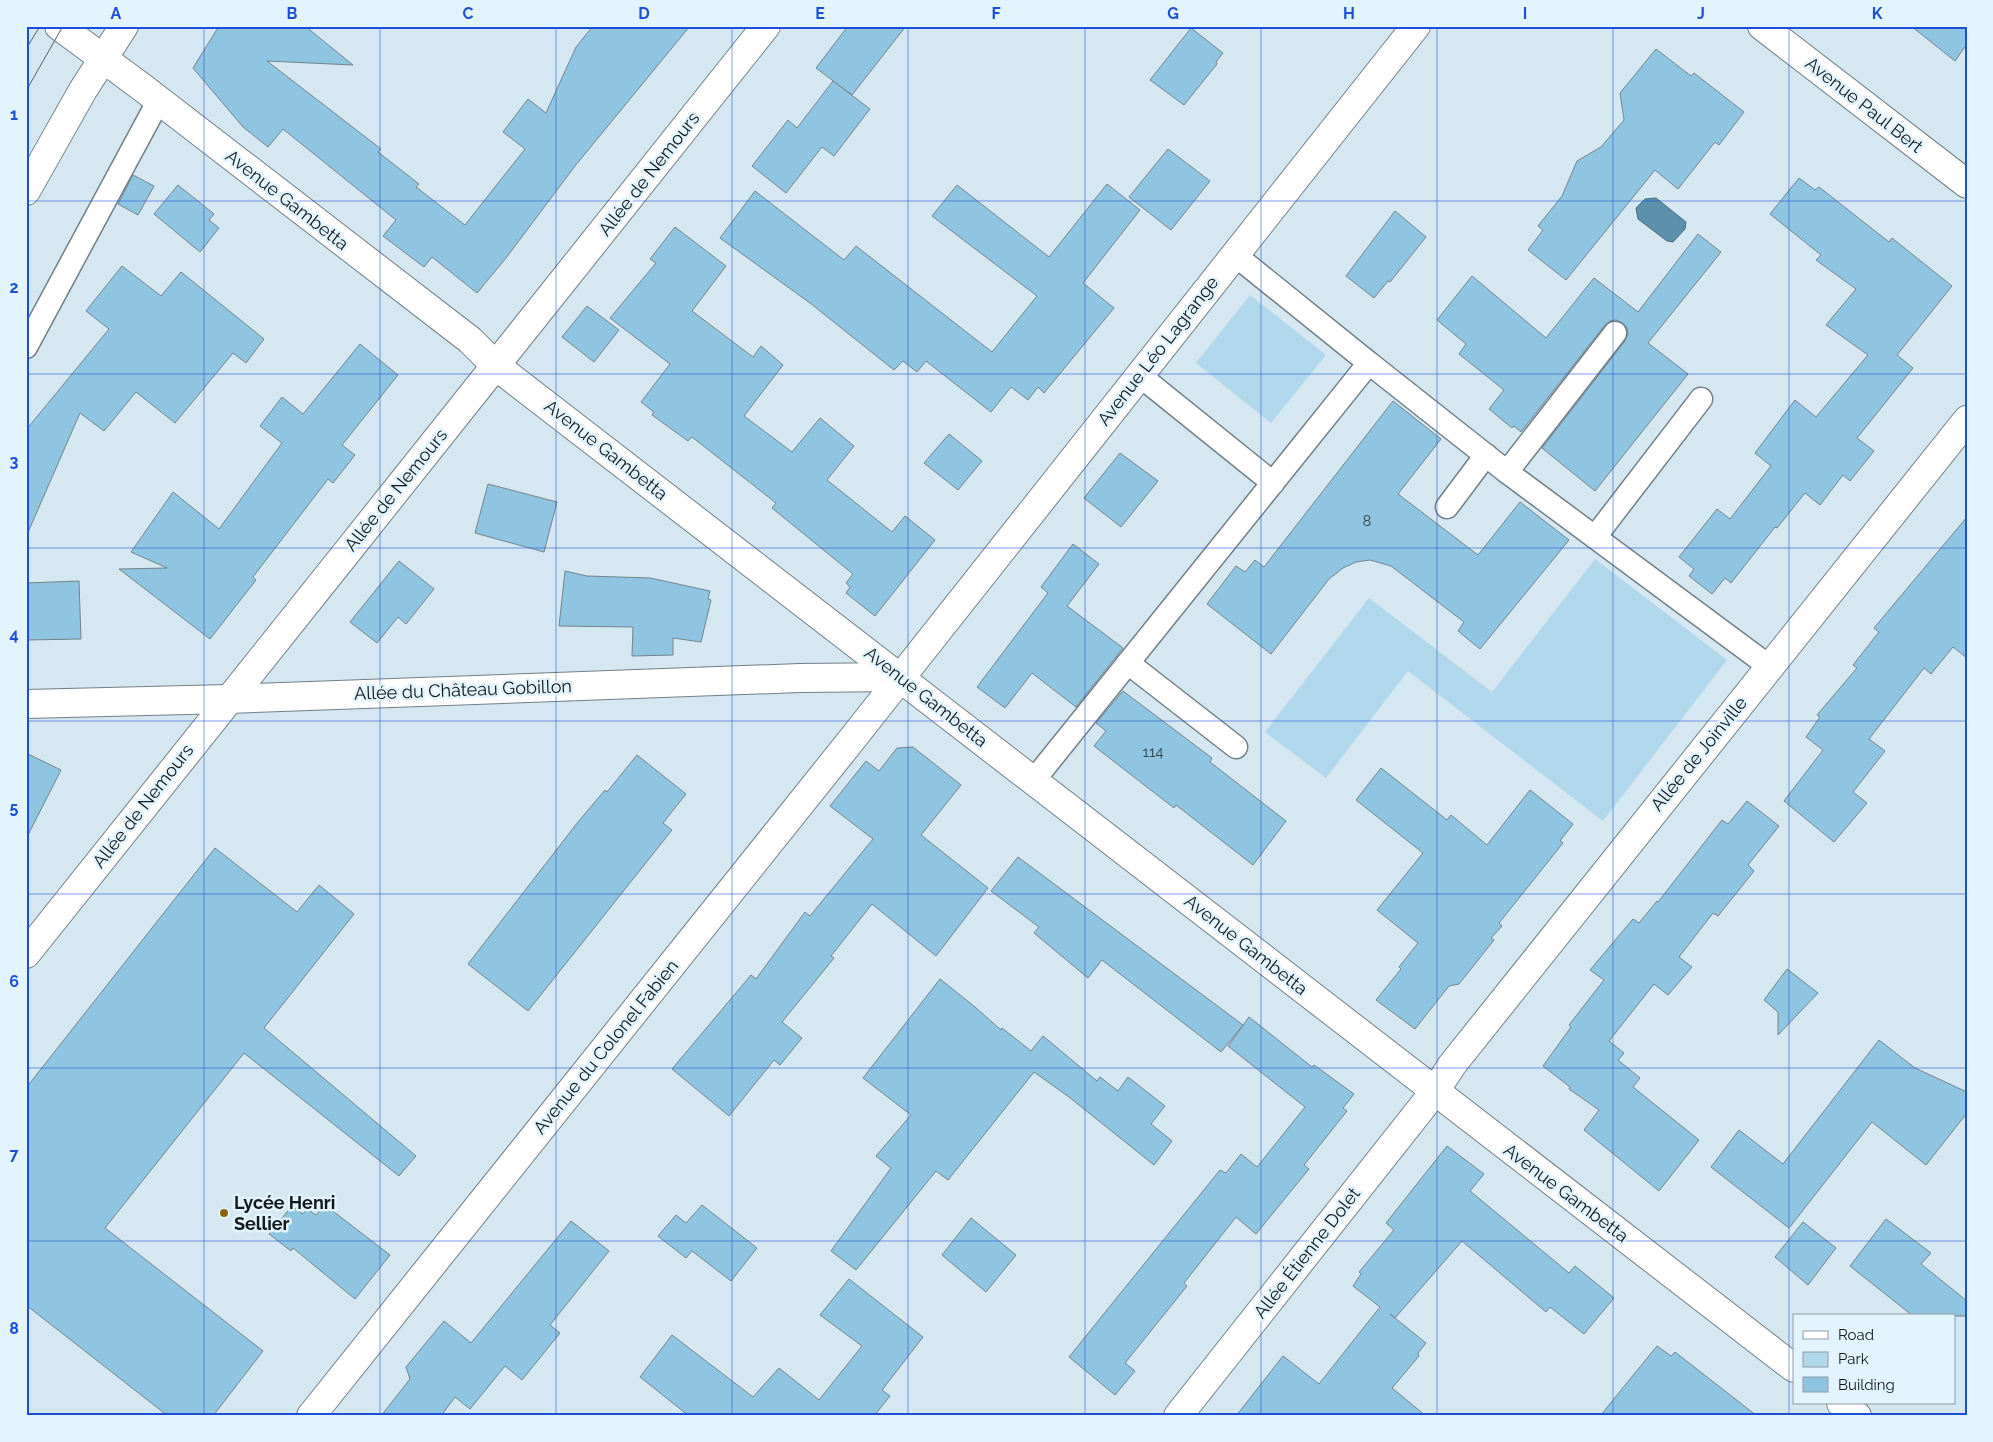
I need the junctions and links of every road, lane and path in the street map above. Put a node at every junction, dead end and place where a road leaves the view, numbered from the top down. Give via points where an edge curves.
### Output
1 (59, 26) edge
2 (124, 26) edge
3 (766, 26) edge
4 (1416, 26) edge
5 (1762, 26) edge
6 (103, 58) junction
7 (159, 100) junction
8 (1967, 184) edge
9 (26, 191) edge
10 (1235, 255) junction
11 (1615, 333) dead end
12 (26, 347) edge
13 (1369, 363) junction
14 (496, 366) junction
15 (1139, 375) junction
16 (1701, 399) dead end
17 (1967, 420) edge
18 (1486, 455) junction
19 (1507, 472) junction
20 (1273, 483) junction
21 (1447, 507) dead end
22 (1595, 537) junction
23 (1128, 663) junction
24 (1770, 667) junction
25 (901, 677) junction
26 (228, 699) junction
27 (26, 704) edge
28 (1236, 747) dead end
29 (1034, 780) junction
30 (26, 954) edge
31 (1436, 1091) junction
32 (1793, 1367) edge
33 (1842, 1404) edge
34 (311, 1416) edge
35 (1178, 1416) edge
36 (1857, 1416) edge

1 - 6 street, Avenue Gambetta
2 - 6 street
3 - 14 street, Allée de Nemours
4 - 10 street, Avenue Léo Lagrange
5 - 8 street, Avenue Paul Bert
6 - 7 street, Avenue Gambetta
6 - 9 street
7 - 12 lane
7 - 14 street, Avenue Gambetta via 470,340
10 - 13 lane
10 - 15 street, Avenue Léo Lagrange
11 - 19 lane
13 - 18 lane
13 - 20 lane
14 - 25 street, Avenue Gambetta
14 - 26 street, Allée de Nemours
15 - 20 lane
15 - 25 street, Avenue Léo Lagrange
16 - 22 lane
17 - 24 street, Allée de Joinville
18 - 19 lane
18 - 21 lane
19 - 22 lane
20 - 23 lane
22 - 24 lane
23 - 28 lane
23 - 29 lane
24 - 31 street, Allée de Joinville via 1452,1065
25 - 26 street, Allée du Château Gobillon
25 - 29 street, Avenue Gambetta
25 - 34 street, Avenue du Colonel Fabien
26 - 27 street, Allée du Château Gobillon
26 - 30 street, Allée de Nemours
29 - 31 street, Avenue Gambetta
31 - 32 street, Avenue Gambetta
31 - 35 street, Allée Étienne Dolet
33 - 36 street

